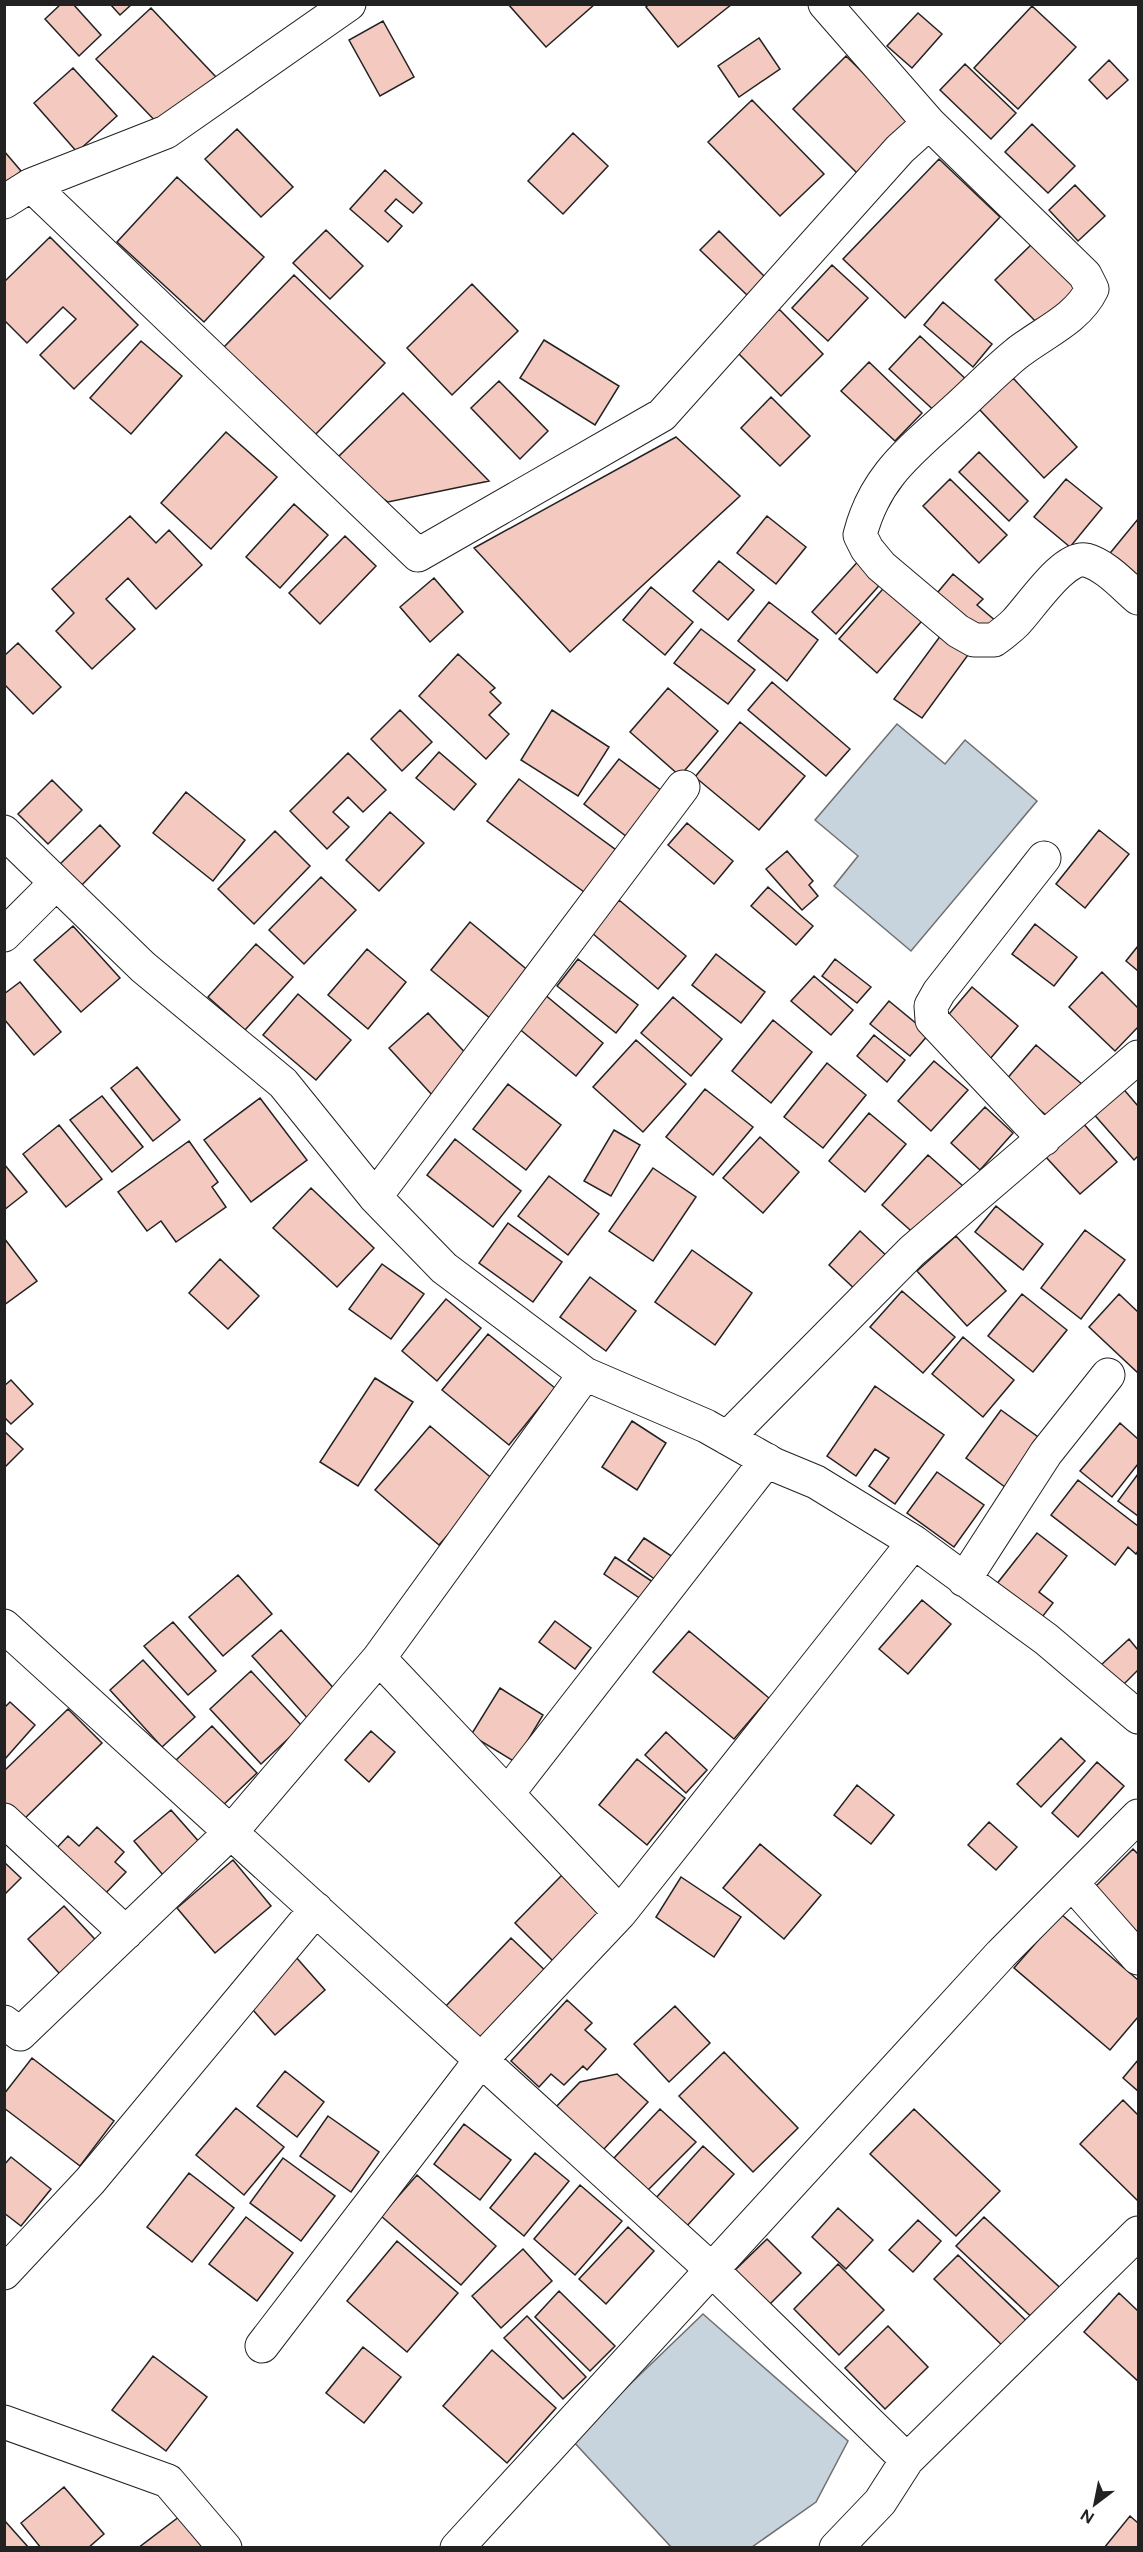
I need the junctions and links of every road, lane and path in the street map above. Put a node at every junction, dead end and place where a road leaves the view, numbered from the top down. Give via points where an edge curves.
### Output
1 (349, 4) edge
2 (825, 4) edge
3 (929, 123) junction
4 (18, 194) edge
5 (1138, 598) edge
6 (682, 787) dead end
7 (4, 832) edge
8 (1044, 858) dead end
9 (55, 884) junction
10 (4, 935) edge
11 (1138, 1058) edge
12 (1044, 1139) junction
13 (375, 1197) junction
14 (585, 1374) junction
15 (1108, 1375) dead end
16 (728, 1438) junction
17 (767, 1460) junction
18 (914, 1542) junction
19 (964, 1580) junction
20 (4, 1626) edge
21 (379, 1658) junction
22 (1138, 1717) edge
23 (508, 1793) junction
24 (1138, 1816) edge
25 (4, 1820) edge
26 (231, 1832) junction
27 (1072, 1883) junction
28 (316, 1909) junction
29 (620, 1913) junction
30 (126, 1933) junction
31 (1138, 1958) edge
32 (4, 2022) edge
33 (482, 2060) junction
34 (1138, 2233) edge
35 (712, 2270) junction
36 (4, 2273) edge
37 (262, 2346) dead end
38 (4, 2422) edge
39 (908, 2460) junction
40 (225, 2547) edge
41 (457, 2547) edge
42 (837, 2547) edge

1 - 4 street via 166,132
2 - 3 street
3 - 4 street via 900,149 662,415 418,555
3 - 5 street via 1085,275 1092,289 1085,303 1017,353 895,465 872,499 860,535 881,566 974,640 994,640 1076,560 1102,568
6 - 13 street
7 - 9 street
8 - 12 street via 931,1006 932,1020
9 - 10 street
9 - 13 street via 143,967 284,1083
11 - 12 street
12 - 16 street via 912,1251
13 - 14 street via 444,1268
14 - 16 street
14 - 21 street
15 - 19 street via 1046,1453
16 - 17 street
17 - 18 street via 816,1482
17 - 23 street
18 - 19 street
18 - 29 street
19 - 22 street via 1046,1639
20 - 26 street
21 - 23 street
21 - 26 street
23 - 29 street
24 - 27 street
25 - 30 street
26 - 28 street
26 - 30 street
27 - 31 street
27 - 35 street via 1000,1953
28 - 33 street
28 - 36 street via 90,2181
29 - 33 street
30 - 32 street via 20,2034
33 - 35 street
33 - 37 street
34 - 39 street
35 - 39 street
35 - 41 street
38 - 40 street via 168,2481
39 - 42 street via 880,2502

